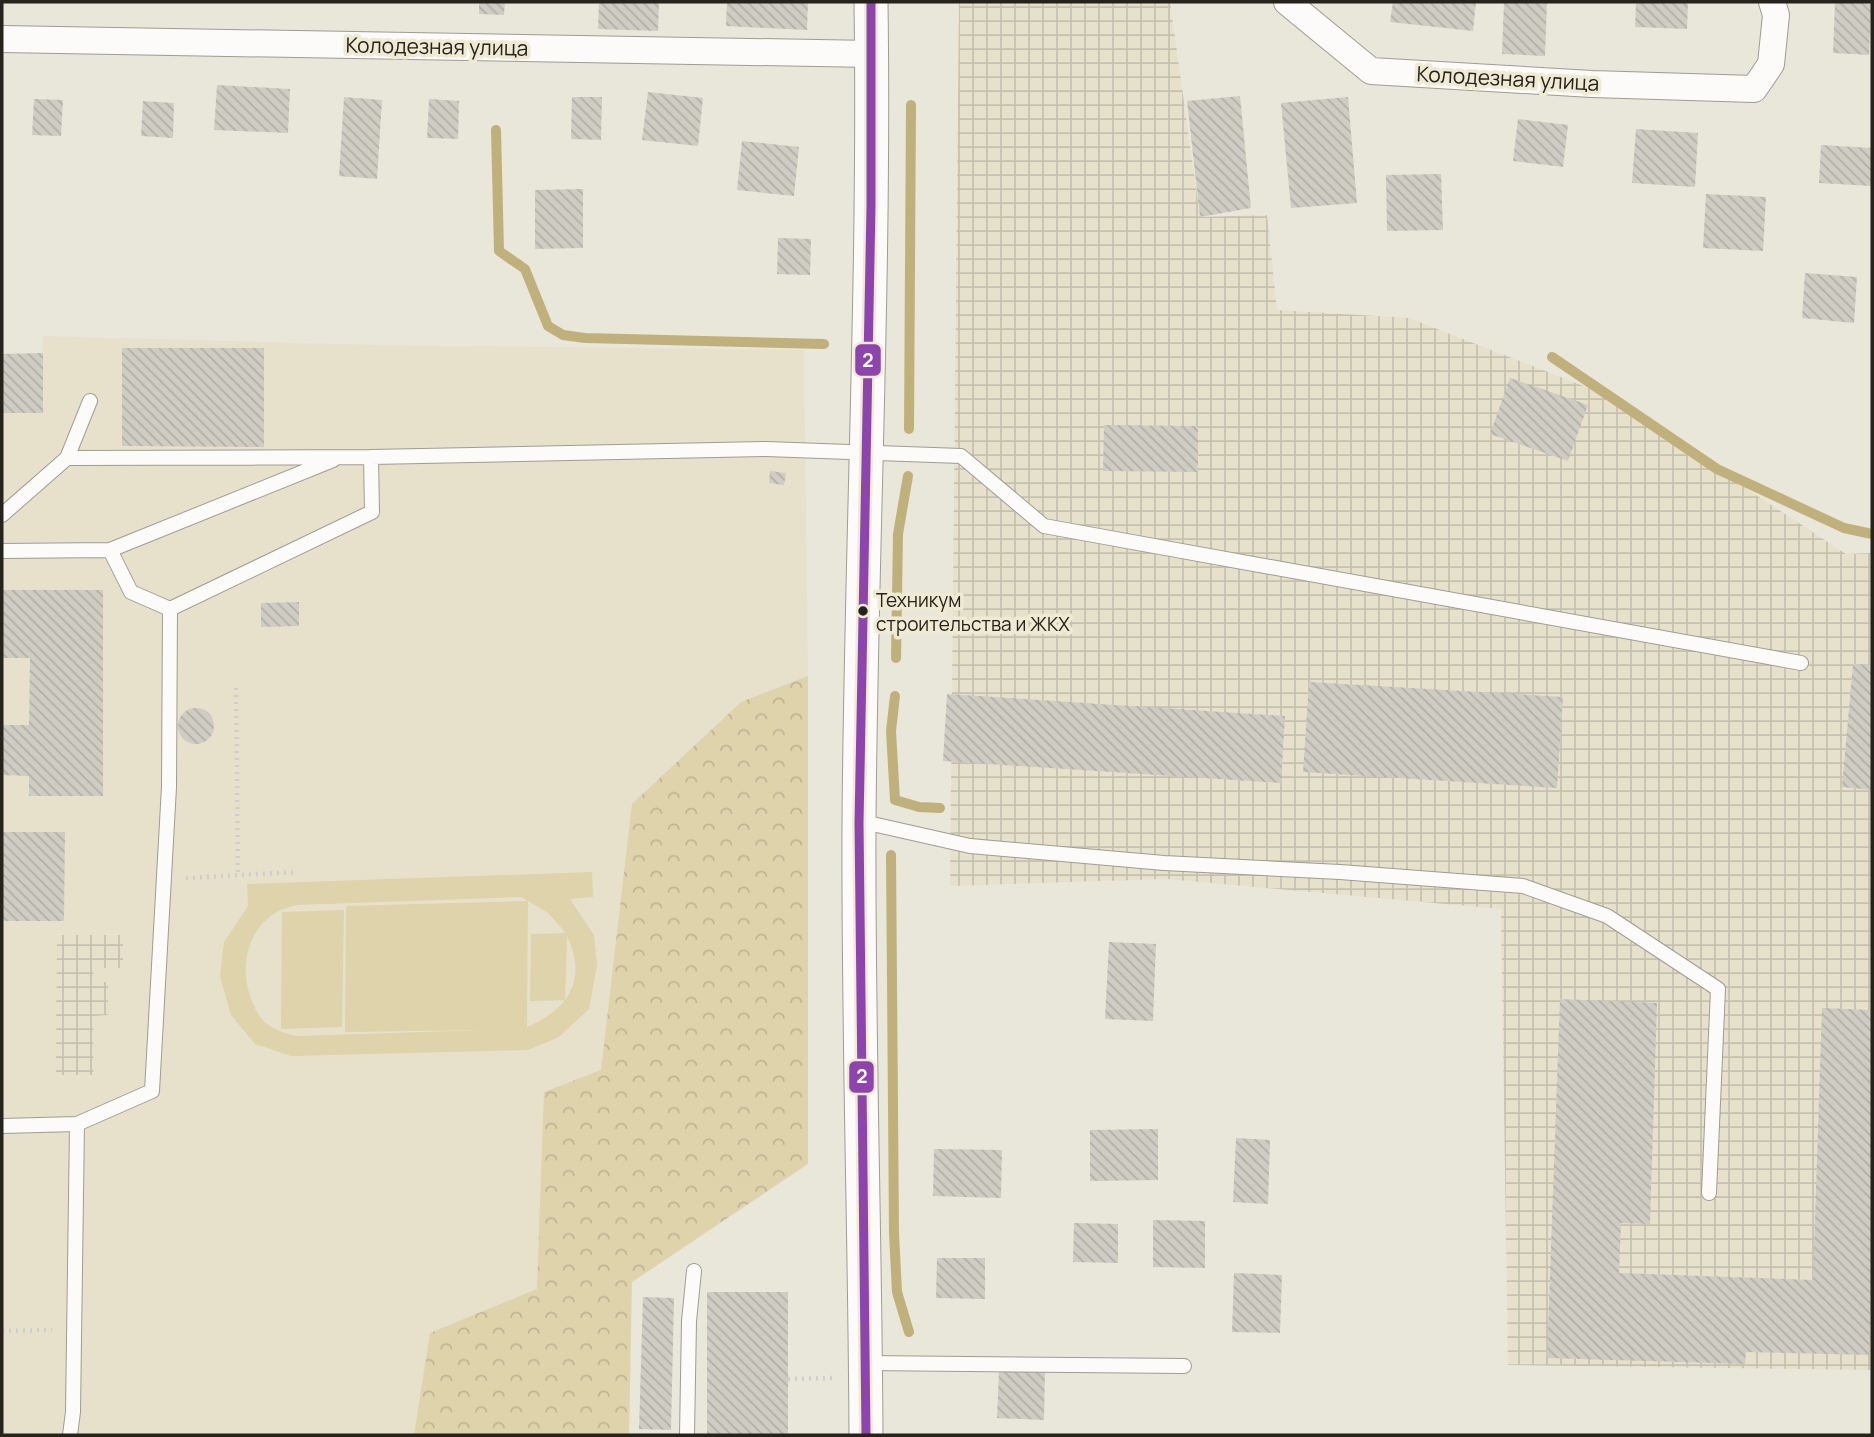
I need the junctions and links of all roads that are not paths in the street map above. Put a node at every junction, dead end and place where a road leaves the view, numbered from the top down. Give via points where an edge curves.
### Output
1 (872, 2) edge
2 (1287, 2) edge
3 (1772, 2) edge
4 (2, 39) edge
5 (872, 54) junction
6 (90, 401) dead end
7 (867, 453) junction
8 (341, 457) junction
9 (371, 457) junction
10 (68, 458) junction
11 (2, 515) edge
12 (110, 550) junction
13 (2, 551) edge
14 (170, 609) junction
15 (1801, 663) dead end
16 (859, 821) junction
17 (77, 1124) junction
18 (2, 1126) edge
19 (1709, 1193) dead end
20 (694, 1271) dead end
21 (1184, 1366) dead end
22 (865, 1370) junction
23 (70, 1435) edge
24 (687, 1435) edge
25 (866, 1435) edge

1 - 5 street
2 - 3 street, Колодезная улица via 1371,71 1754,89 1772,64 1776,15
4 - 5 street, Колодезная улица
5 - 7 street
6 - 10 lane
7 - 9 lane via 766,449
7 - 15 lane via 961,456 1044,526
7 - 16 street
8 - 9 lane
8 - 10 lane
8 - 12 lane
9 - 14 lane via 372,512
10 - 11 lane
12 - 13 lane
12 - 14 lane via 131,592
14 - 17 lane via 169,787 152,1091
16 - 19 lane via 970,846 1523,886 1607,916 1718,989
16 - 22 street
17 - 18 lane
17 - 23 lane
20 - 24 lane
21 - 22 lane
22 - 25 street

